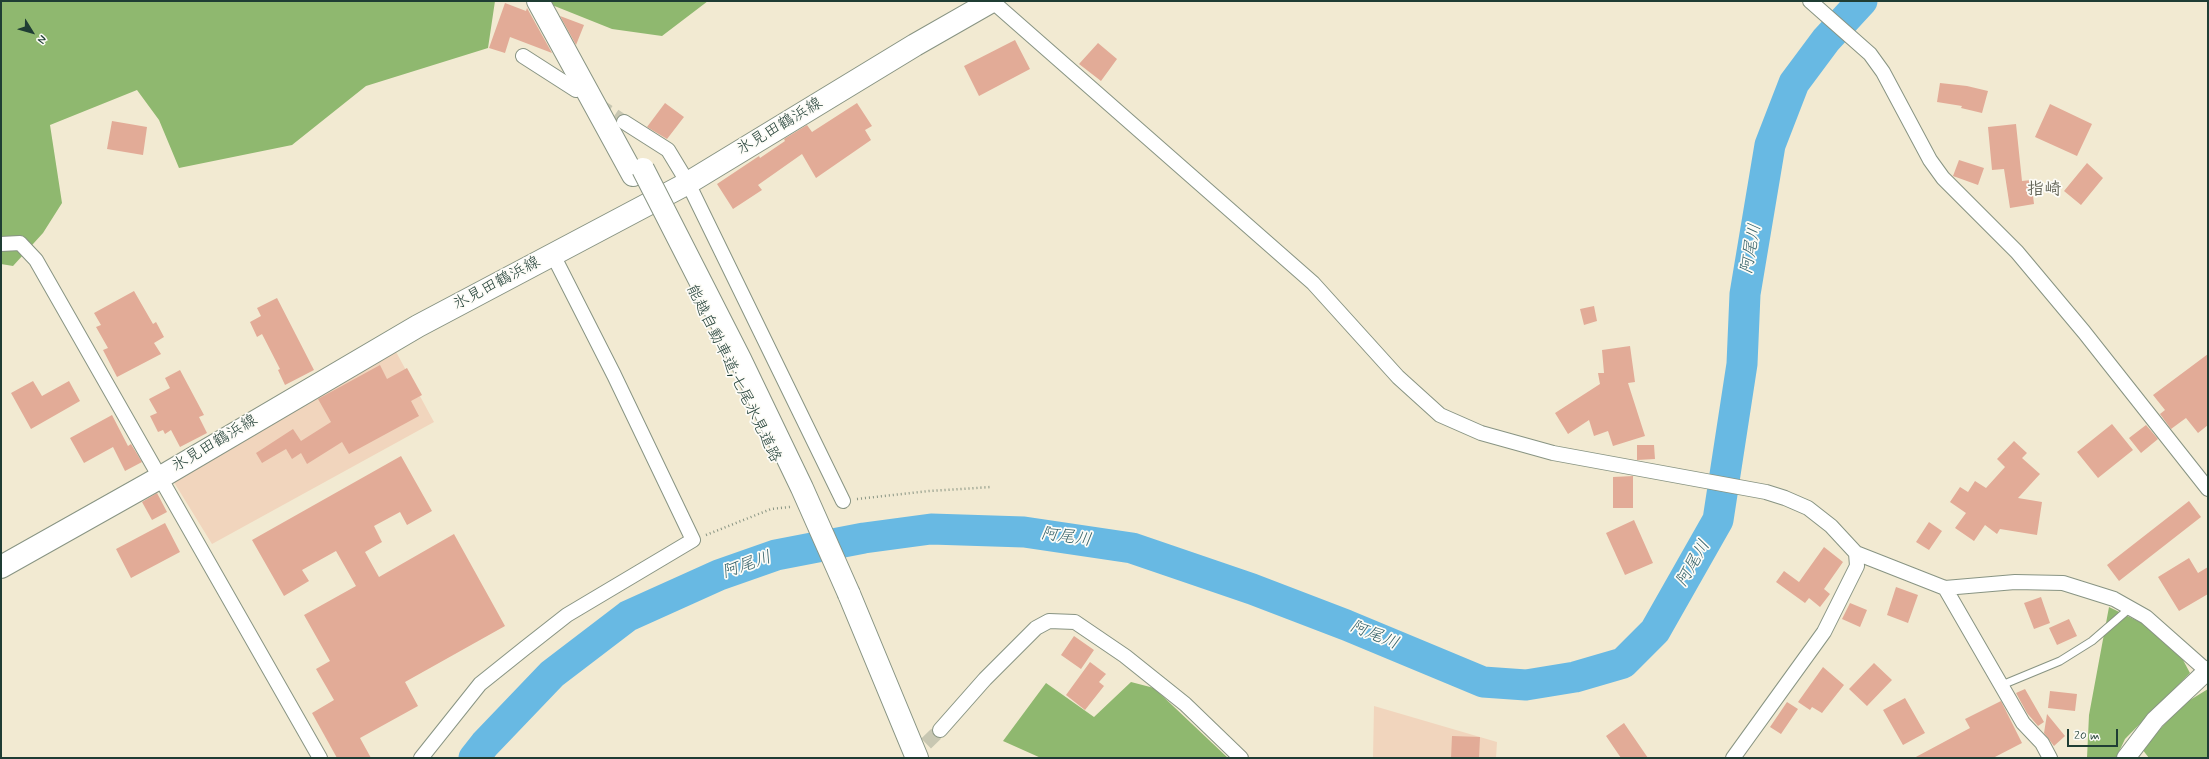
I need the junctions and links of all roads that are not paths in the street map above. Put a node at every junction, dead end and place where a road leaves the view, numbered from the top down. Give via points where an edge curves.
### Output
1 (538, 1) edge
2 (553, 1) edge
3 (992, 1) edge
4 (1810, 1) edge
5 (523, 56) dead end
6 (576, 90) dead end
7 (624, 122) tunnel mouth
8 (638, 172) junction
9 (688, 183) junction
10 (1, 244) edge
11 (553, 254) junction
12 (160, 477) junction
13 (2208, 489) edge
14 (842, 501) dead end
15 (1856, 553) junction
16 (1, 567) edge
17 (1945, 588) junction
18 (844, 597) junction
19 (2130, 608) junction
20 (2207, 670) edge
21 (2002, 685) junction
22 (940, 730) tunnel mouth
23 (320, 758) edge
24 (421, 758) edge
25 (904, 758) edge
26 (917, 758) edge
27 (1241, 758) edge
28 (1733, 758) edge
29 (2050, 758) edge
30 (2126, 758) edge

1 - 8 main road, 能越自動車道;七尾氷見道路
2 - 8 main road, 能越自動車道;七尾氷見道路
3 - 9 main road, 氷見田鶴浜線
3 - 15 street via 1313,283 1398,377 1440,416 1481,433 1553,453 1766,492 1808,508 1831,526
4 - 13 street via 1870,54 1883,72 1930,160 1943,178 2017,252
5 - 6 street
7 - 9 street via 668,150
8 - 18 main road, 能越自動車道;七尾氷見道路
9 - 11 main road, 氷見田鶴浜線
9 - 14 street
10 - 12 street via 20,243 36,260
11 - 12 main road, 氷見田鶴浜線 via 411,330
11 - 24 street via 693,540 567,615 480,684
12 - 16 main road, 氷見田鶴浜線
12 - 23 street
15 - 17 street
15 - 28 street via 1857,566 1824,632
17 - 19 street via 2015,582 2063,583 2114,599
17 - 21 street
18 - 25 main road, 能越自動車道;七尾氷見道路
18 - 26 main road, 能越自動車道;七尾氷見道路
19 - 20 street via 2146,617
19 - 21 lane via 2092,641 2060,661
20 - 30 street via 2155,720
21 - 29 street via 2023,723 2042,744
22 - 27 street via 985,679 1036,628 1049,621 1075,622 1125,656 1179,699

